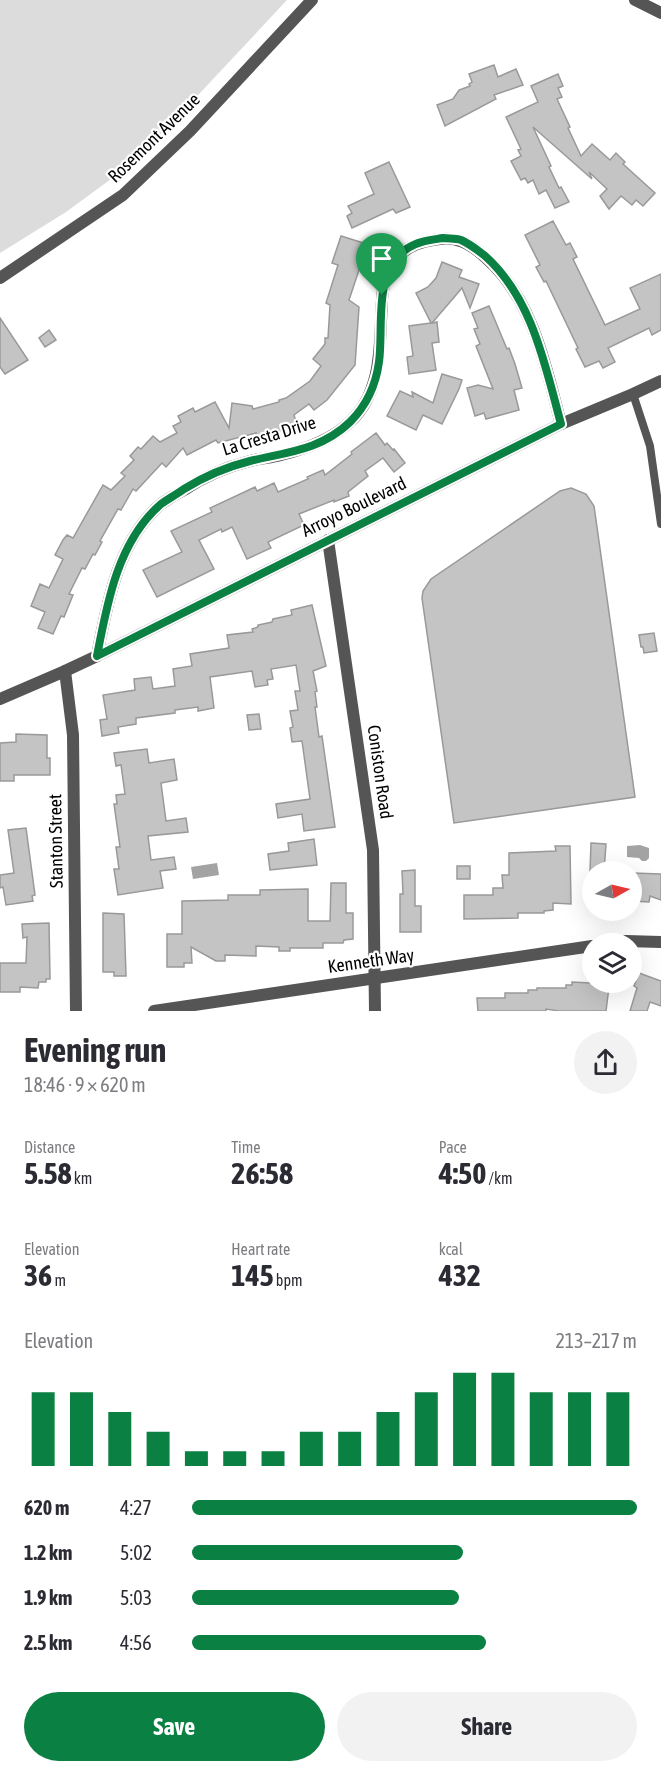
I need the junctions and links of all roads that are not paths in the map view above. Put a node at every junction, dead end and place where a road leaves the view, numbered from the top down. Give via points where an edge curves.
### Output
1 (312, 0) edge
2 (635, 0) edge
3 (661, 13) edge
4 (0, 278) edge
5 (661, 381) edge
6 (633, 394) junction
7 (561, 424) junction
8 (661, 524) edge
9 (328, 540) junction
10 (97, 656) junction
11 (65, 671) junction
12 (0, 699) edge
13 (642, 941) edge
14 (661, 942) edge
15 (582, 948) edge
16 (374, 979) junction
17 (76, 1011) edge
18 (154, 1011) edge
19 (375, 1011) edge

1 - 4 street, Rosemont Avenue via 190,131 123,195
2 - 3 street
5 - 6 street, Arroyo Boulevard
6 - 7 street, Arroyo Boulevard
6 - 8 lane via 650,446
7 - 9 street, Arroyo Boulevard
7 - 10 street, La Cresta Drive via 532,327 504,276 459,239 424,241 408,248 395,258 387,273 382,295 379,363 364,405 337,433 320,442 217,471 162,504 143,523 128,548 105,612
9 - 10 street, Arroyo Boulevard
9 - 16 street, Coniston Road via 373,850
10 - 11 street, Arroyo Boulevard
11 - 12 street, Arroyo Boulevard
11 - 17 street, Stanton Street via 73,735
13 - 14 street
15 - 16 street, Kenneth Way
16 - 18 street, Kenneth Way
16 - 19 street, Coniston Road

